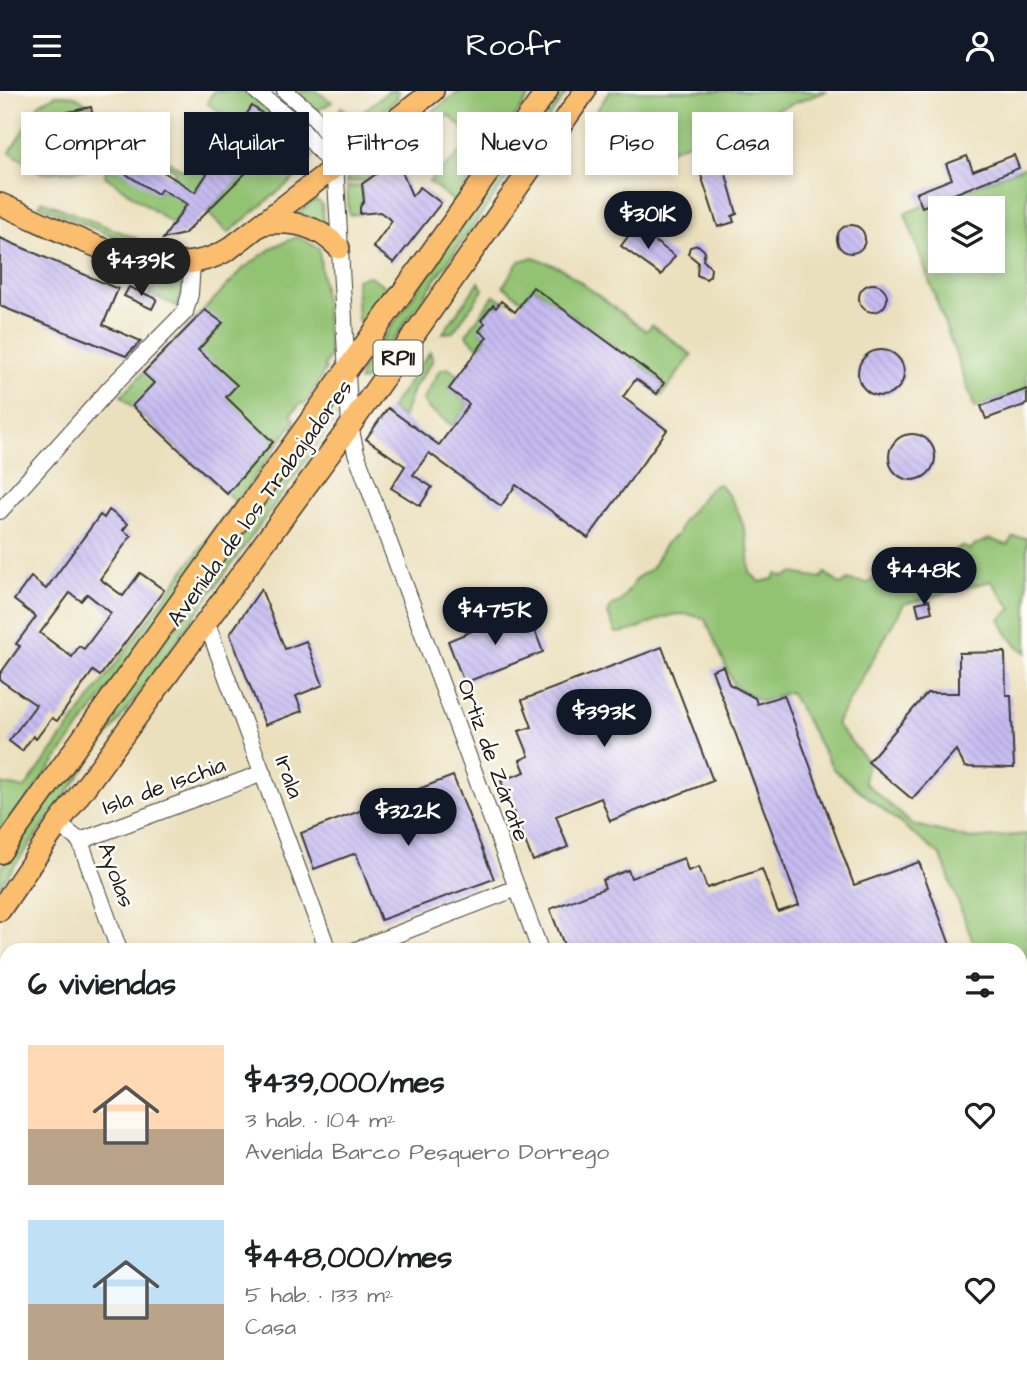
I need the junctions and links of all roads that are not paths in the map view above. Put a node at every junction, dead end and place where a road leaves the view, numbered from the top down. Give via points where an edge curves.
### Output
1 (256, 91) edge
2 (285, 91) edge
3 (433, 91) edge
4 (547, 91) edge
5 (585, 91) edge
6 (405, 112) edge
7 (323, 127) edge
8 (323, 155) edge
9 (323, 175) edge
10 (334, 175) edge
11 (0, 204) edge
12 (262, 224) junction
13 (339, 248) junction
14 (192, 264) junction
15 (347, 373) junction
16 (350, 426) junction
17 (0, 512) edge
18 (206, 621) junction
19 (263, 773) junction
20 (58, 824) junction
21 (80, 841) junction
22 (0, 853) edge
23 (517, 888) junction
24 (0, 910) edge
25 (116, 943) edge
26 (325, 943) edge
27 (374, 943) edge
28 (537, 943) edge

1 - 8 street via 298,125
2 - 7 street, Ortiz de Zárate
3 - 6 main road
4 - 15 main road, Avenida de los Trabajadores / RP11
5 - 16 main road, Avenida de los Trabajadores / RP11
9 - 12 main road
10 - 13 street, Ortiz de Zárate
11 - 14 main road via 138,260
12 - 13 main road via 308,226
12 - 14 main road via 216,258
13 - 15 street, Ortiz de Zárate
14 - 17 street via 185,312
15 - 16 street, Ortiz de Zárate
15 - 22 main road, Avenida de los Trabajadores / RP11
16 - 18 main road, Avenida de los Trabajadores / RP11
16 - 23 street, Ortiz de Zárate via 366,484
18 - 19 street, Irala
18 - 20 main road, Avenida de los Trabajadores / RP11
19 - 21 street, Isla de Ischia
19 - 26 street, Irala
20 - 21 street, Ayolas
20 - 24 main road, Avenida de los Trabajadores / RP11
21 - 25 street, Ayolas
23 - 27 street
23 - 28 street, Ortiz de Zárate

